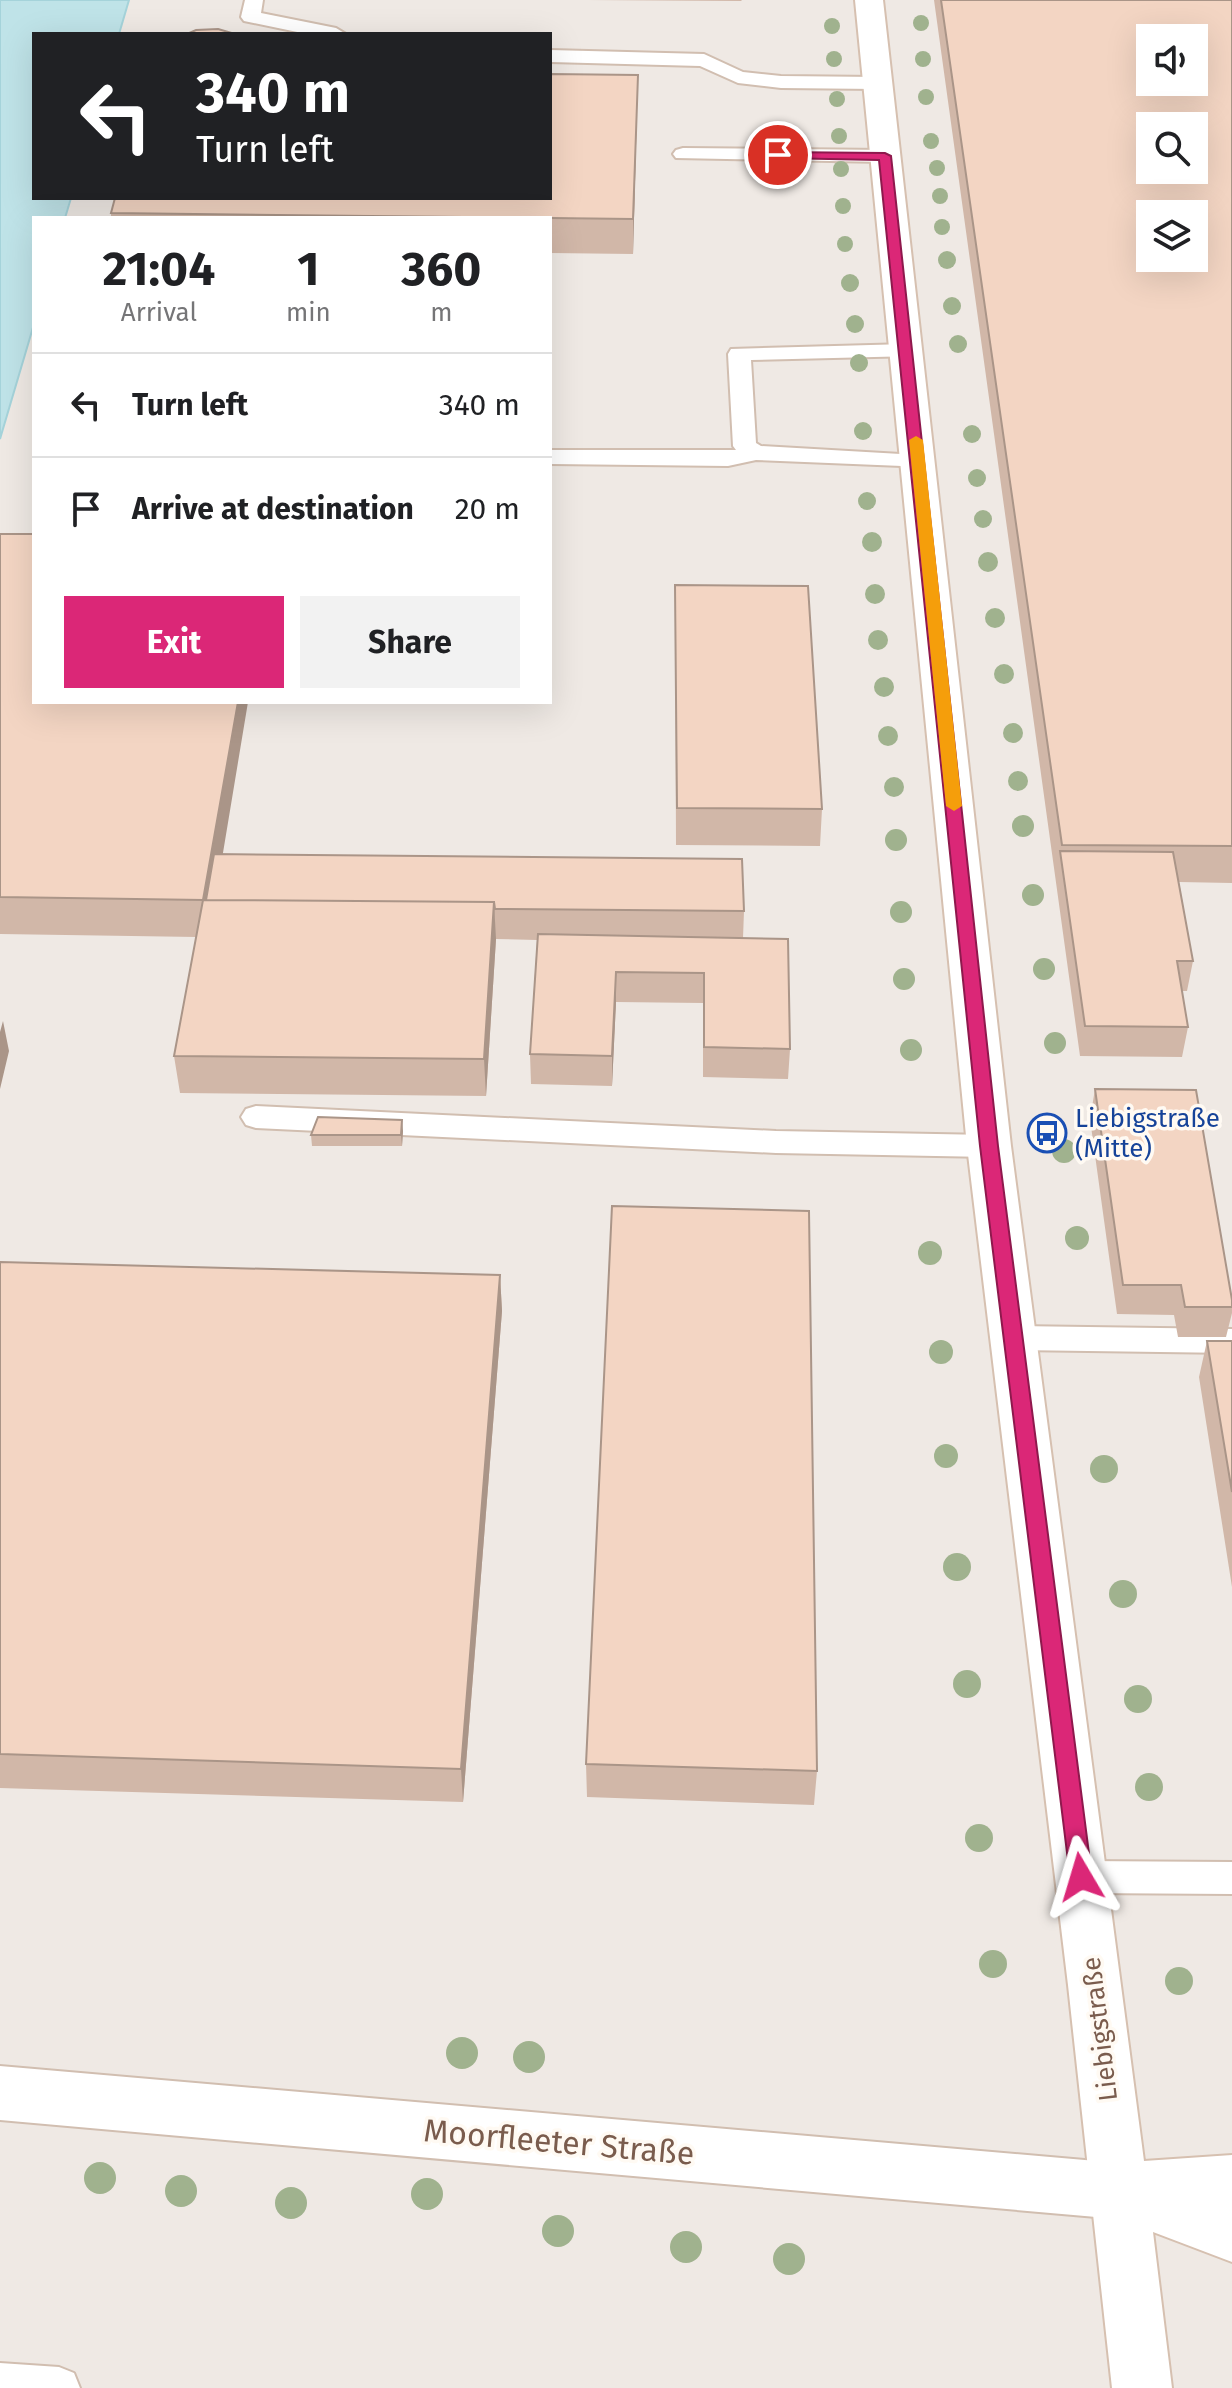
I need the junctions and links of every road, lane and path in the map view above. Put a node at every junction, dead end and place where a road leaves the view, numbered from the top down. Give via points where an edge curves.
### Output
1 (254, 0) edge
2 (869, 0) edge
3 (326, 32) edge
4 (552, 56) edge
5 (877, 83) junction
6 (683, 154) dead end
7 (885, 156) junction
8 (907, 351) junction
9 (756, 453) junction
10 (552, 457) edge
11 (918, 462) junction
12 (256, 1117) dead end
13 (989, 1146) junction
14 (1011, 1338) junction
15 (1232, 1341) edge
16 (1081, 1877) junction
17 (1232, 1878) edge
18 (0, 2093) edge
19 (1232, 2183) edge
20 (1119, 2191) junction
21 (1232, 2233) edge
22 (0, 2384) edge
23 (59, 2388) edge
24 (1142, 2388) edge

1 - 3 lane via 251,17
2 - 5 main road, Liebigstraße
4 - 5 lane via 704,60 738,77
5 - 7 main road, Liebigstraße
6 - 7 lane
7 - 8 main road, Liebigstraße
8 - 9 lane via 739,354 745,446
8 - 11 main road, Liebigstraße
9 - 10 lane via 728,459
9 - 11 lane
11 - 13 main road, Liebigstraße
12 - 13 lane via 776,1142
13 - 14 main road, Liebigstraße
14 - 15 lane
14 - 16 main road, Liebigstraße
16 - 17 lane
16 - 20 main road, Liebigstraße
18 - 20 main road, Moorfleeter Straße
19 - 20 main road, Moorfleeter Straße
20 - 21 main road, Moorfleeter Straße
20 - 24 main road, Liebigstraße
22 - 23 lane

